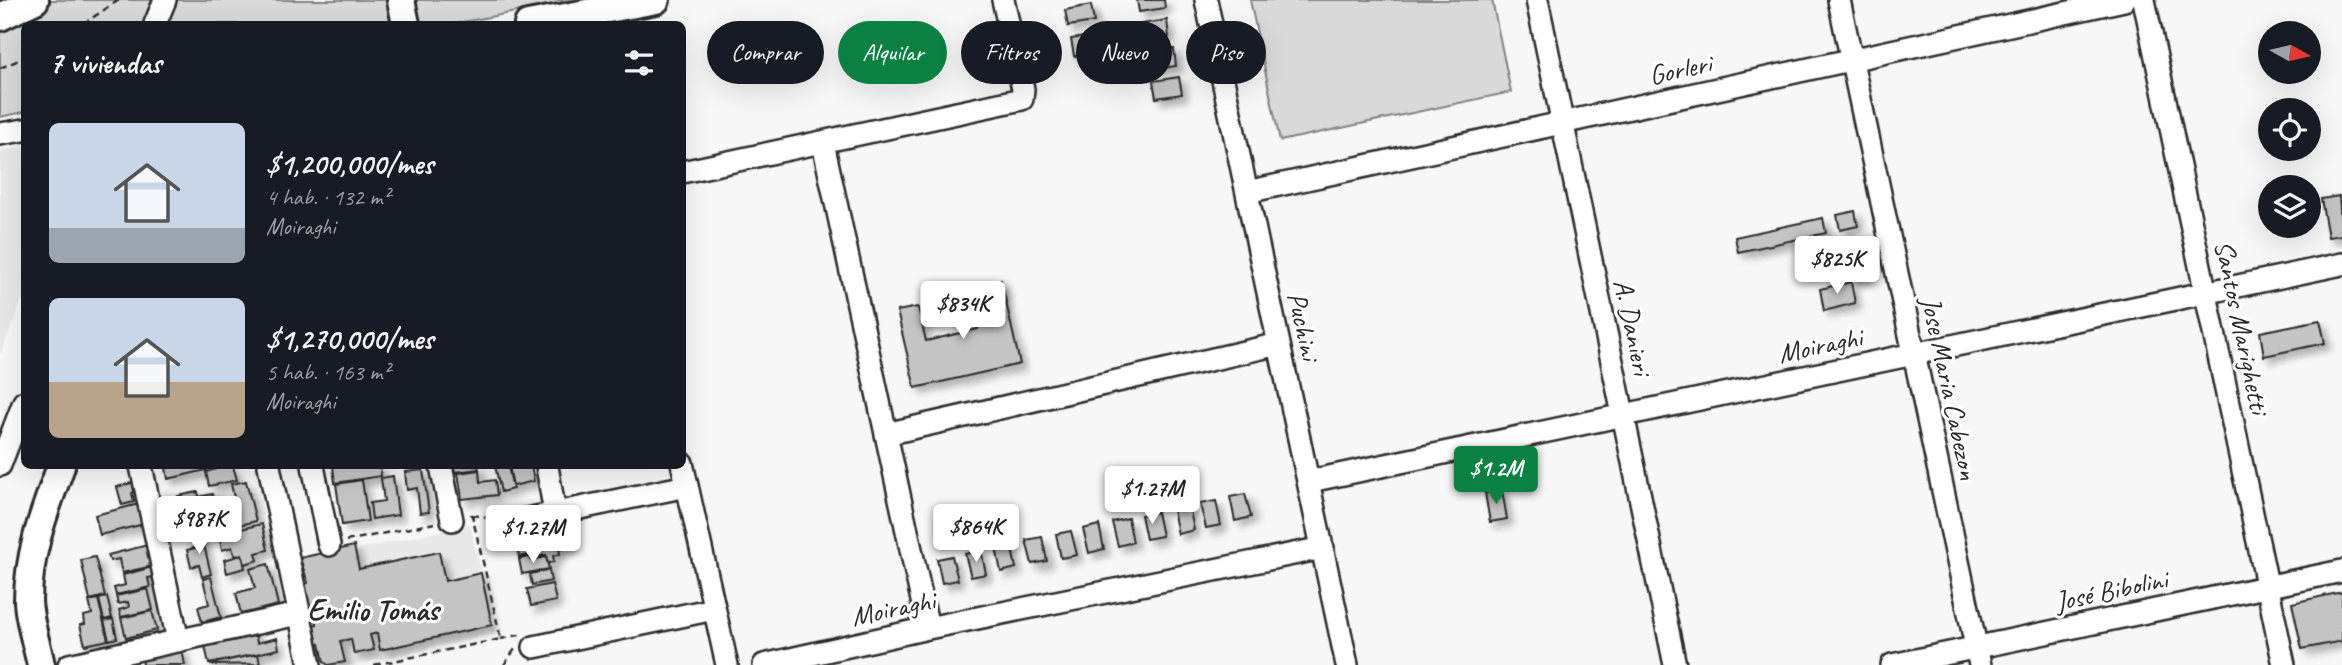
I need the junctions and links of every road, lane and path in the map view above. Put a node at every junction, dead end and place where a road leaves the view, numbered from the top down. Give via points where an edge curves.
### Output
1 (36, 0) edge
2 (119, 0) edge
3 (164, 0) edge
4 (401, 0) edge
5 (656, 0) edge
6 (1003, 0) edge
7 (1206, 0) edge
8 (1537, 0) edge
9 (1839, 0) edge
10 (2124, 0) edge
11 (2144, 0) edge
12 (0, 17) edge
13 (588, 19) edge
14 (88, 21) edge
15 (156, 21) edge
16 (405, 21) edge
17 (564, 21) edge
18 (21, 59) edge
19 (1851, 60) junction
20 (0, 68) edge
21 (1562, 123) junction
22 (21, 130) edge
23 (0, 134) edge
24 (823, 143) junction
25 (686, 171) edge
26 (1247, 192) junction
27 (2342, 264) edge
28 (2206, 293) junction
29 (1279, 344) junction
30 (1914, 354) junction
31 (21, 410) edge
32 (1623, 415) junction
33 (886, 434) junction
34 (0, 465) edge
35 (60, 469) edge
36 (142, 469) edge
37 (271, 469) edge
38 (314, 469) edge
39 (442, 469) edge
40 (548, 469) edge
41 (683, 469) edge
42 (1310, 481) junction
43 (687, 486) junction
44 (555, 514) junction
45 (462, 518) junction
46 (517, 521) joint
47 (329, 545) joint
48 (1323, 548) junction
49 (2342, 571) edge
50 (2268, 586) junction
51 (713, 609) junction
52 (298, 614) junction
53 (928, 628) junction
54 (178, 641) junction
55 (534, 647) dead end
56 (1978, 656) edge
57 (41, 665) edge
58 (68, 665) edge
59 (310, 665) edge
60 (374, 665) edge
61 (727, 665) edge
62 (764, 665) edge
63 (1347, 665) edge
64 (1675, 665) edge
65 (1892, 665) edge
66 (2284, 665) edge

1 - 12 main road
2 - 14 path
3 - 15 street
4 - 16 main road
5 - 13 main road
6 - 24 street via 1022,99
7 - 26 street, Puchini
8 - 21 street, A. Danieri
9 - 19 street, Jose Maria Cabezon
10 - 19 street, Gorleri
11 - 28 street, Santos Marighetti
13 - 17 main road
18 - 20 path
19 - 21 street, Gorleri
19 - 30 street, Jose Maria Cabezon
21 - 26 street, Gorleri
21 - 32 street, A. Danieri
22 - 23 street
24 - 25 street
24 - 33 street
26 - 29 street, Puchini
27 - 28 street, Moiraghi
28 - 30 street, Moiraghi
28 - 50 street, Santos Marighetti
29 - 33 street
29 - 42 street, Puchini
30 - 32 street, Moiraghi
30 - 56 street, Jose Maria Cabezon
31 - 34 street
32 - 42 street, Moiraghi
32 - 64 street, A. Danieri
33 - 53 street
35 - 57 main road via 30,563 28,604
36 - 54 street
37 - 52 street
38 - 47 street
39 - 45 street
40 - 44 street
41 - 43 street
42 - 48 street, Puchini
43 - 44 street
43 - 51 street
44 - 46 street
45 - 46 path
45 - 47 path
45 - 60 path via 501,639
48 - 53 street, Moiraghi
48 - 63 street, Puchini
49 - 50 street, José Bibolini
50 - 56 street, José Bibolini
50 - 66 street, Santos Marighetti
51 - 55 street
51 - 61 street
52 - 54 street
52 - 59 street
53 - 62 street, Moiraghi
54 - 58 street
56 - 65 street, José Bibolini

